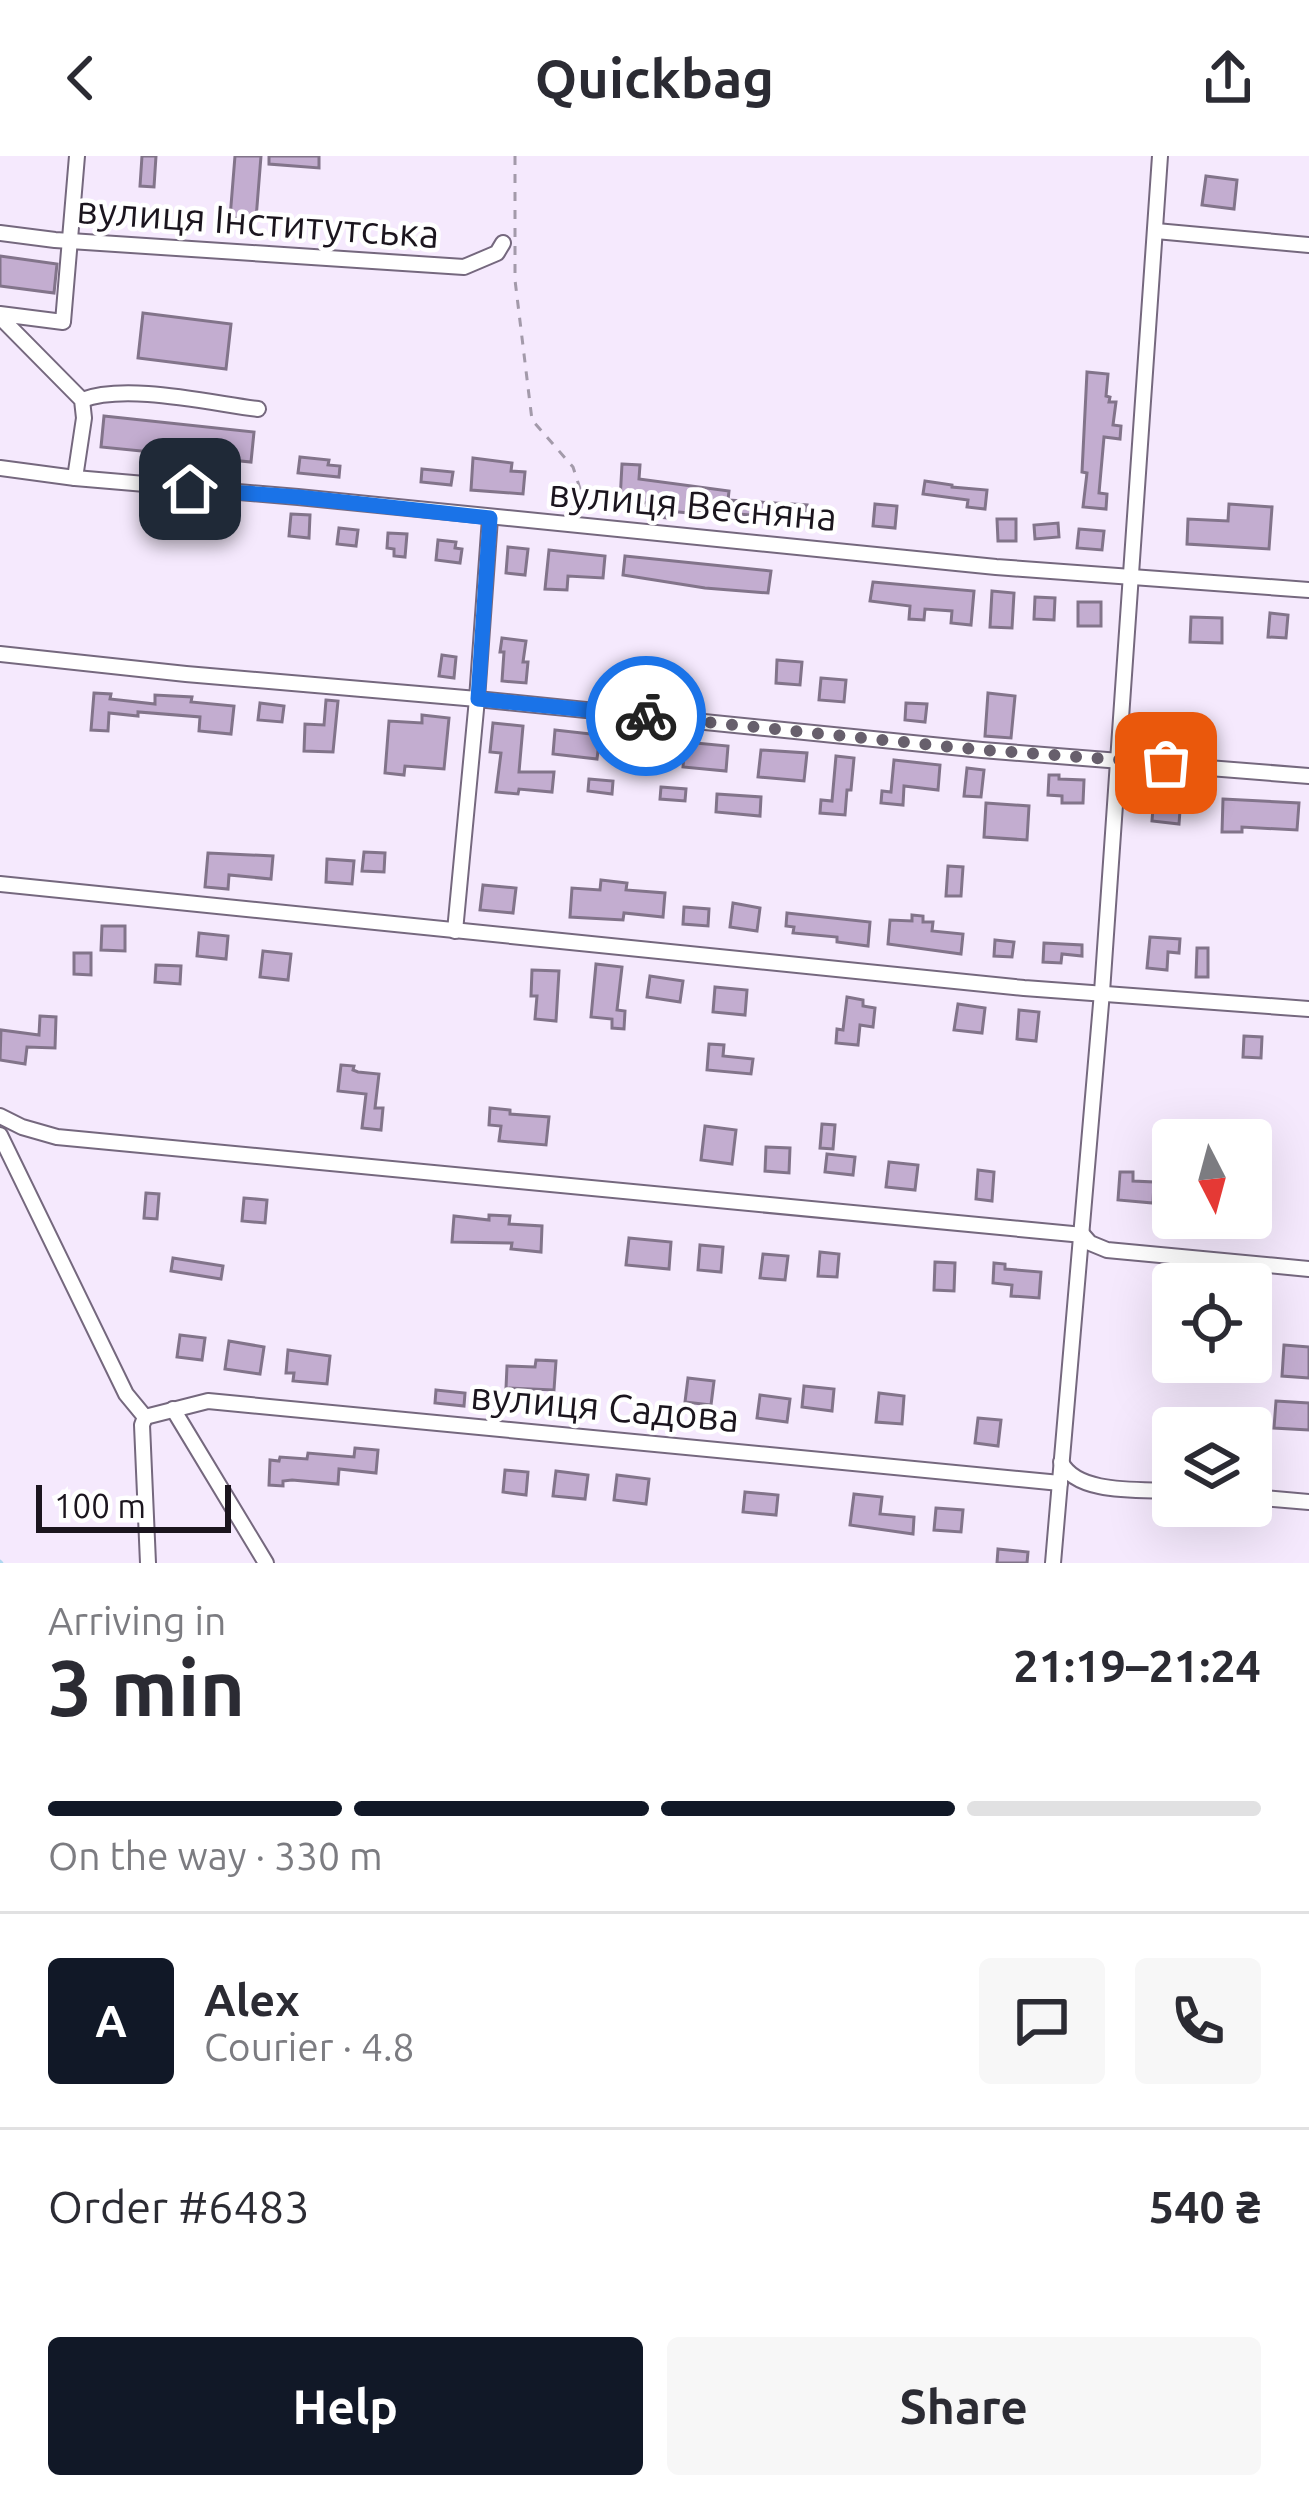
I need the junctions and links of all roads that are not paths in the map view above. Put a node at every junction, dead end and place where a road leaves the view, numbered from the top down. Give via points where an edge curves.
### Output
1 (76, 156) edge
2 (1160, 156) edge
3 (1156, 231) junction
4 (0, 233) edge
5 (71, 241) junction
6 (503, 243) dead end
7 (1309, 245) edge
8 (0, 316) edge
9 (82, 400) junction
10 (258, 409) dead end
11 (0, 468) edge
12 (75, 478) junction
13 (490, 518) junction
14 (1131, 576) junction
15 (1309, 590) edge
16 (0, 654) edge
17 (478, 699) junction
18 (1118, 759) junction
19 (1309, 776) edge
20 (0, 884) edge
21 (455, 931) junction
22 (1102, 992) junction
23 (1309, 1009) edge
24 (0, 1116) edge
25 (0, 1135) edge
26 (1082, 1235) junction
27 (1309, 1269) edge
28 (173, 1409) junction
29 (145, 1417) junction
30 (1061, 1462) junction
31 (1060, 1483) junction
32 (1152, 1489) edge
33 (1272, 1499) edge
34 (1309, 1502) edge
35 (148, 1563) edge
36 (266, 1563) edge
37 (1052, 1563) edge

1 - 5 street
2 - 3 street
3 - 7 street
3 - 14 street
4 - 5 street, вулиця Інститутська
5 - 6 street, вулиця Інститутська via 464,267
5 - 8 street via 63,322
8 - 9 street
9 - 10 street via 128,393
9 - 12 street
11 - 12 street, вулиця Весняна
12 - 13 street, вулиця Весняна
13 - 14 street, вулиця Весняна
13 - 17 street
14 - 15 street, вулиця Весняна
14 - 18 street
16 - 17 street
17 - 18 street
17 - 21 street
18 - 19 street
18 - 22 street
20 - 21 street
21 - 22 street
22 - 23 street
22 - 26 street
24 - 26 street via 58,1137
25 - 29 street via 126,1394
26 - 27 street via 1107,1250
26 - 30 street
28 - 29 street, вулиця Садова
28 - 31 street, вулиця Садова via 208,1401
28 - 36 street
29 - 35 street
30 - 31 street
30 - 32 street via 1091,1485
31 - 37 street
33 - 34 street

